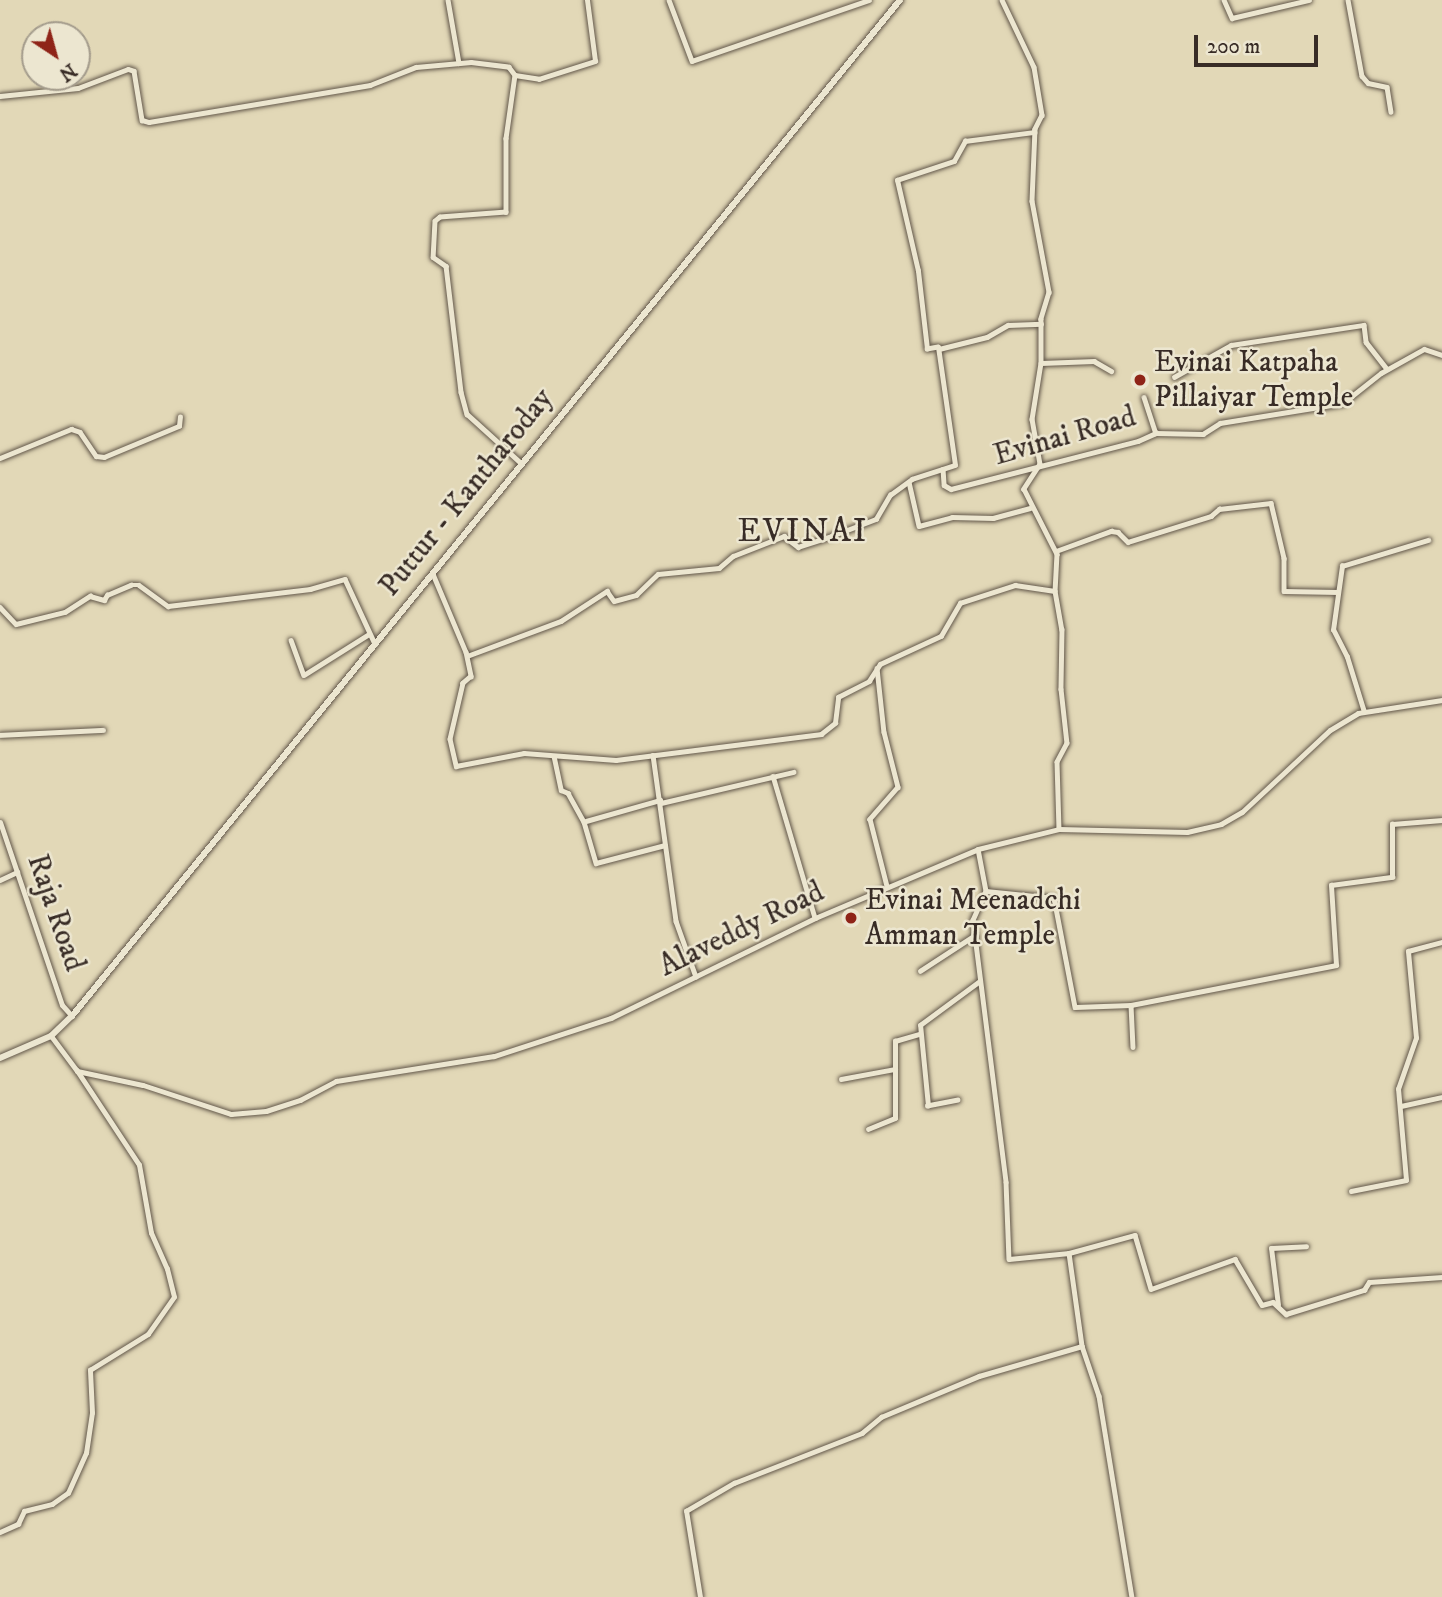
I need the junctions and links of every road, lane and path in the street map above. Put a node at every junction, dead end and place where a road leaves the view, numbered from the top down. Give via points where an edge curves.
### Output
1 (448, 0) edge
2 (587, 0) edge
3 (669, 0) edge
4 (869, 0) edge
5 (900, 0) edge
6 (1002, 0) edge
7 (1224, 0) edge
8 (1308, 0) edge
9 (1348, 0) edge
10 (459, 63) junction
11 (515, 75) junction
12 (0, 96) edge
13 (1391, 112) dead end
14 (1034, 132) junction
15 (1041, 324) junction
16 (939, 349) junction
17 (1442, 355) edge
18 (1041, 363) junction
19 (1387, 369) junction
20 (1111, 371) dead end
21 (1174, 377) dead end
22 (1144, 397) dead end
23 (180, 417) dead end
24 (1156, 433) junction
25 (0, 458) edge
26 (520, 462) junction
27 (1040, 464) junction
28 (943, 469) junction
29 (909, 482) junction
30 (1030, 508) junction
31 (1428, 540) dead end
32 (1056, 551) junction
33 (432, 573) junction
34 (1055, 591) junction
35 (1338, 592) junction
36 (0, 607) edge
37 (369, 634) junction
38 (291, 640) dead end
39 (375, 644) junction
40 (467, 656) junction
41 (877, 666) junction
42 (1442, 700) edge
43 (1364, 712) junction
44 (103, 730) dead end
45 (0, 735) edge
46 (653, 755) junction
47 (554, 756) junction
48 (793, 772) dead end
49 (772, 776) junction
50 (661, 802) junction
51 (586, 821) dead end
52 (1442, 821) edge
53 (0, 822) edge
54 (1059, 829) junction
55 (665, 845) junction
56 (978, 849) junction
57 (17, 872) junction
58 (0, 880) edge
59 (887, 886) junction
60 (986, 891) junction
61 (815, 918) junction
62 (975, 935) junction
63 (1442, 942) edge
64 (920, 971) dead end
65 (696, 977) junction
66 (980, 981) junction
67 (1131, 1005) junction
68 (72, 1016) junction
69 (919, 1034) junction
70 (51, 1036) junction
71 (1133, 1047) dead end
72 (0, 1058) edge
73 (895, 1069) junction
74 (77, 1071) junction
75 (841, 1079) dead end
76 (1442, 1097) edge
77 (958, 1100) dead end
78 (1401, 1106) junction
79 (868, 1129) dead end
80 (1351, 1191) dead end
81 (1306, 1246) dead end
82 (1069, 1253) junction
83 (1442, 1277) edge
84 (1278, 1306) junction
85 (1082, 1346) junction
86 (0, 1532) edge
87 (699, 1597) edge
88 (1132, 1597) edge

1 - 10 street
2 - 11 street via 595,61 539,79
3 - 4 street via 692,61
5 - 26 main road, Puttur - Kantharoday
6 - 14 street via 1038,85 1042,116
7 - 8 street via 1232,18
9 - 13 street via 1362,76 1368,83 1387,87
10 - 11 street via 509,67
10 - 12 street via 416,67 370,85 149,122 142,120 134,71 128,69 78,88
11 - 26 street via 506,138 506,212 440,217 435,221 433,257 446,266 467,414
14 - 15 street via 1031,201 1049,292
14 - 16 street via 965,141 954,161 897,180 918,271 927,349
15 - 16 street via 1008,325 987,337
15 - 18 street
16 - 28 street via 956,456 955,465
17 - 19 street, Evinai Road via 1424,349
18 - 20 street via 1094,361
18 - 27 street via 1032,419
19 - 21 street via 1366,342 1364,325 1231,345
19 - 24 street, Evinai Road via 1343,402 1220,423 1203,434
22 - 24 street
23 - 25 street via 179,426 104,457 97,457 80,432 71,429
24 - 27 street, Evinai Road
26 - 33 main road, Puttur - Kantharoday
27 - 28 street, Evinai Road via 951,489 944,485
27 - 30 street via 1024,484
28 - 29 street
29 - 30 street via 919,526 952,517 993,518
29 - 40 street via 890,495 876,519 805,546 798,547 784,536 733,556 719,568 658,574 636,595 614,601 607,592 561,621
30 - 32 street via 1042,520
31 - 35 street via 1342,566
32 - 34 street
32 - 35 street via 1111,531 1128,542 1211,516 1219,509 1271,503 1284,558 1284,591
33 - 39 main road, Puttur - Kantharoday
33 - 40 street
34 - 41 street via 1015,585 971,598 953,610 941,636
34 - 54 street via 1062,629 1060,689 1067,743 1057,762
35 - 43 street via 1333,630 1347,657
36 - 37 street via 16,624 65,611 90,596 104,600 131,585 168,606 310,589 345,579
37 - 38 street via 304,675
37 - 39 street
39 - 68 main road, Puttur - Kantharoday
40 - 47 street via 471,676 463,683 450,739 456,766 524,753
41 - 46 street via 869,681 838,697 835,723 821,734
41 - 59 street via 884,732 898,787 870,818
42 - 43 street, Alaveddy Road
43 - 54 street, Alaveddy Road via 1330,730 1242,812 1221,824 1187,832
44 - 45 street
46 - 47 street via 616,760
46 - 50 street
47 - 55 street via 561,790 568,793 584,822 596,863
48 - 49 street
49 - 50 street
49 - 61 street
50 - 51 street
50 - 55 street
52 - 67 street via 1392,824 1392,877 1331,885 1336,965
53 - 57 street, Raja Road
54 - 56 street, Alaveddy Road
55 - 65 street via 676,921
56 - 59 street, Alaveddy Road
56 - 60 street
57 - 58 street
57 - 68 street, Raja Road via 62,1005
59 - 61 street, Alaveddy Road
60 - 62 street via 973,920
60 - 67 street via 1054,898 1075,1007
61 - 65 street, Alaveddy Road
62 - 64 street
62 - 66 street
63 - 78 street via 1408,951 1416,1038 1399,1082
65 - 74 street, Alaveddy Road via 611,1018 494,1056 336,1080 300,1100 244,1115
66 - 69 street via 924,1021
66 - 82 street via 1006,1182 1009,1259
67 - 71 street
68 - 70 main road, Puttur - Kantharoday
69 - 73 street via 895,1041
69 - 77 street via 928,1106
70 - 72 main road
70 - 74 street
73 - 75 street
73 - 79 street via 895,1118
74 - 86 street via 139,1165 151,1233 174,1297 148,1334 90,1370 92,1413 86,1452 68,1493 52,1504 24,1511 18,1524
76 - 78 street
78 - 80 street via 1406,1180
81 - 84 street via 1271,1248
82 - 84 street via 1135,1235 1152,1289 1235,1259 1262,1305
82 - 85 street
83 - 84 street via 1369,1282 1364,1290 1286,1314
85 - 87 street via 961,1384 881,1417 862,1433 734,1483 686,1511
85 - 88 street via 1099,1396

